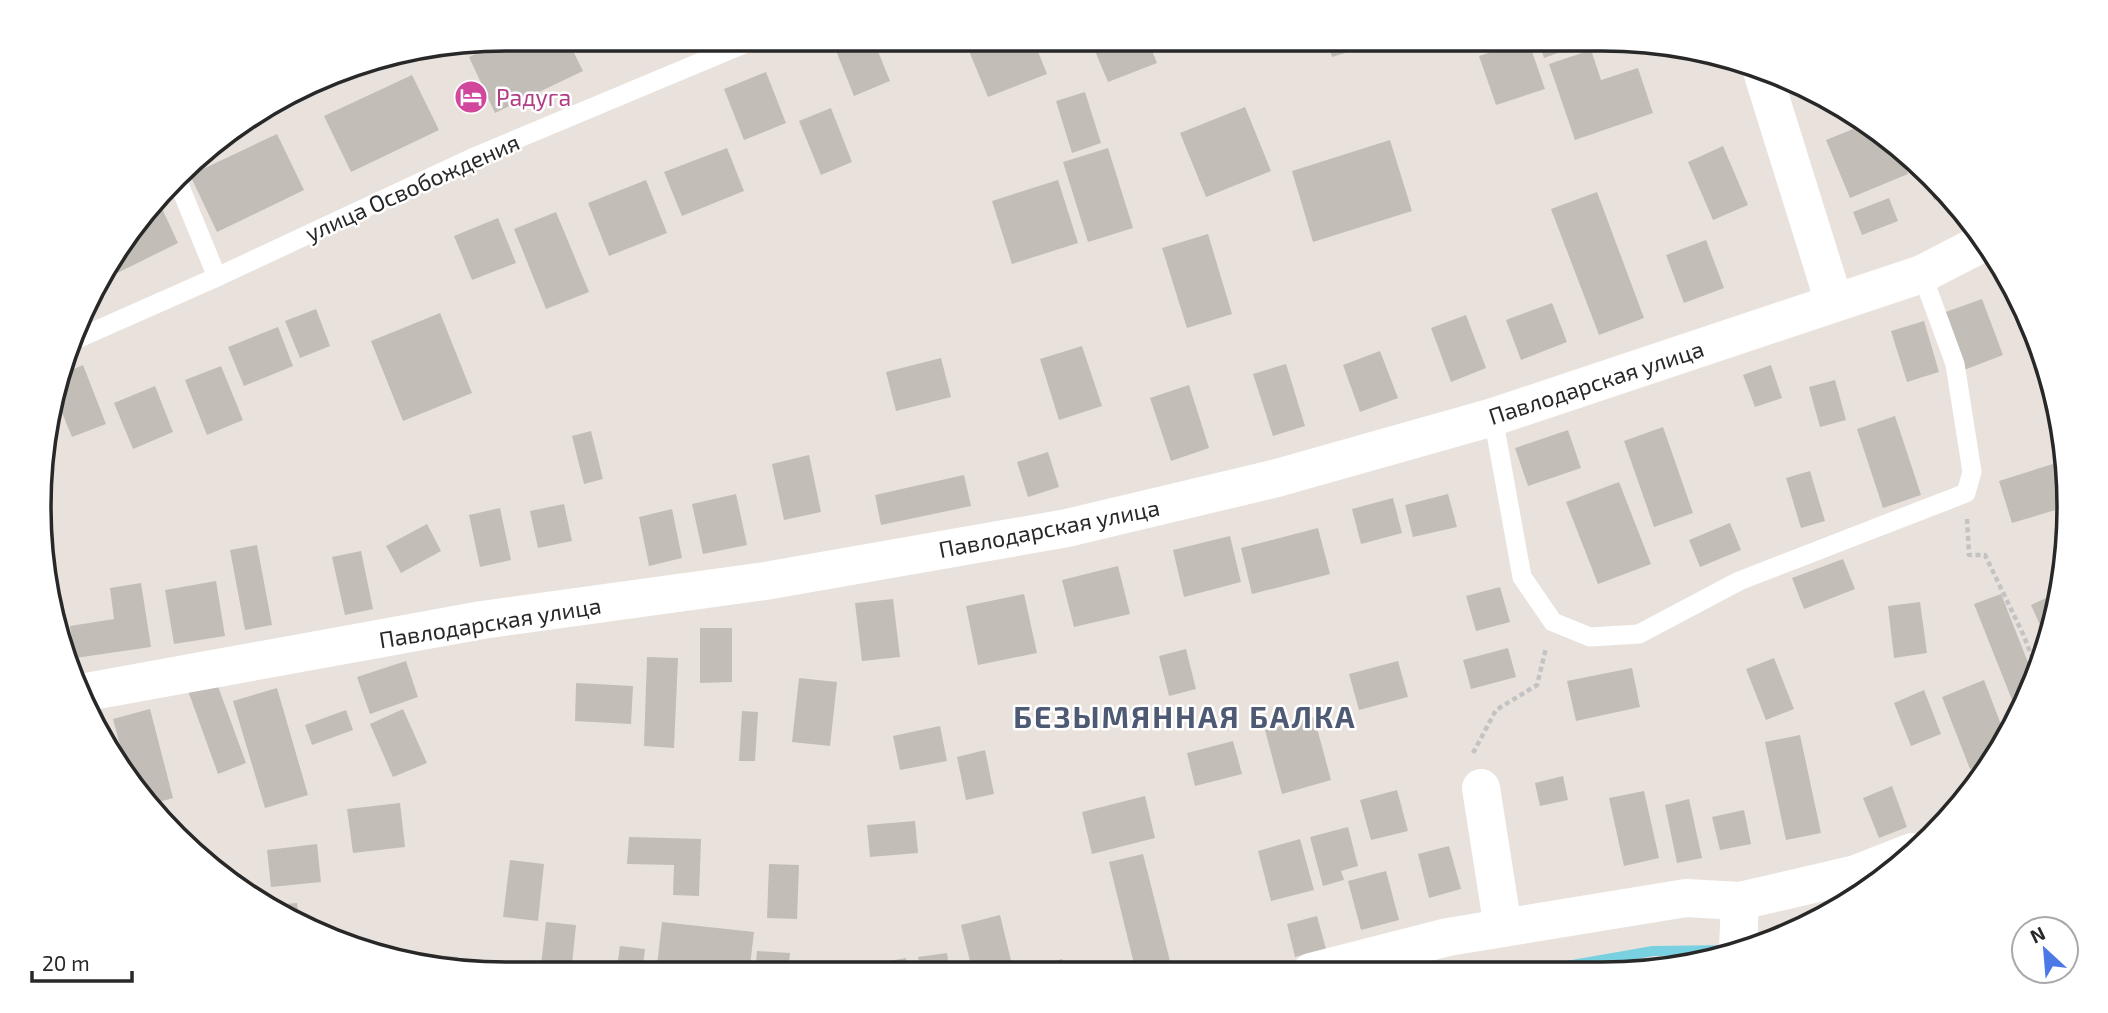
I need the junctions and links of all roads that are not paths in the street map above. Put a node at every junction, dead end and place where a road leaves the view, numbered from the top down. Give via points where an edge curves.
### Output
1 (725, 51) edge
2 (1765, 81) edge
3 (180, 188) edge
4 (1975, 246) edge
5 (1922, 274) junction
6 (217, 277) junction
7 (1834, 302) junction
8 (84, 336) edge
9 (1493, 416) junction
10 (90, 692) edge
11 (1480, 788) road end
12 (1886, 862) edge
13 (1740, 901) junction
14 (1503, 928) junction
15 (1738, 941) edge
16 (1350, 962) edge

1 - 6 lane, улица Освобождения via 474,157
2 - 7 street
3 - 6 lane
4 - 5 street, Павлодарская улица
5 - 7 street, Павлодарская улица
5 - 9 lane via 1955,364 1972,472 1966,493 1739,581 1639,634 1590,636 1553,622 1522,577
6 - 8 lane, улица Освобождения
7 - 9 street, Павлодарская улица
9 - 10 street, Павлодарская улица via 1277,478 1067,528 765,581 482,620
11 - 14 street
12 - 13 street via 1856,874
13 - 14 street via 1686,898
13 - 15 street
14 - 16 street

